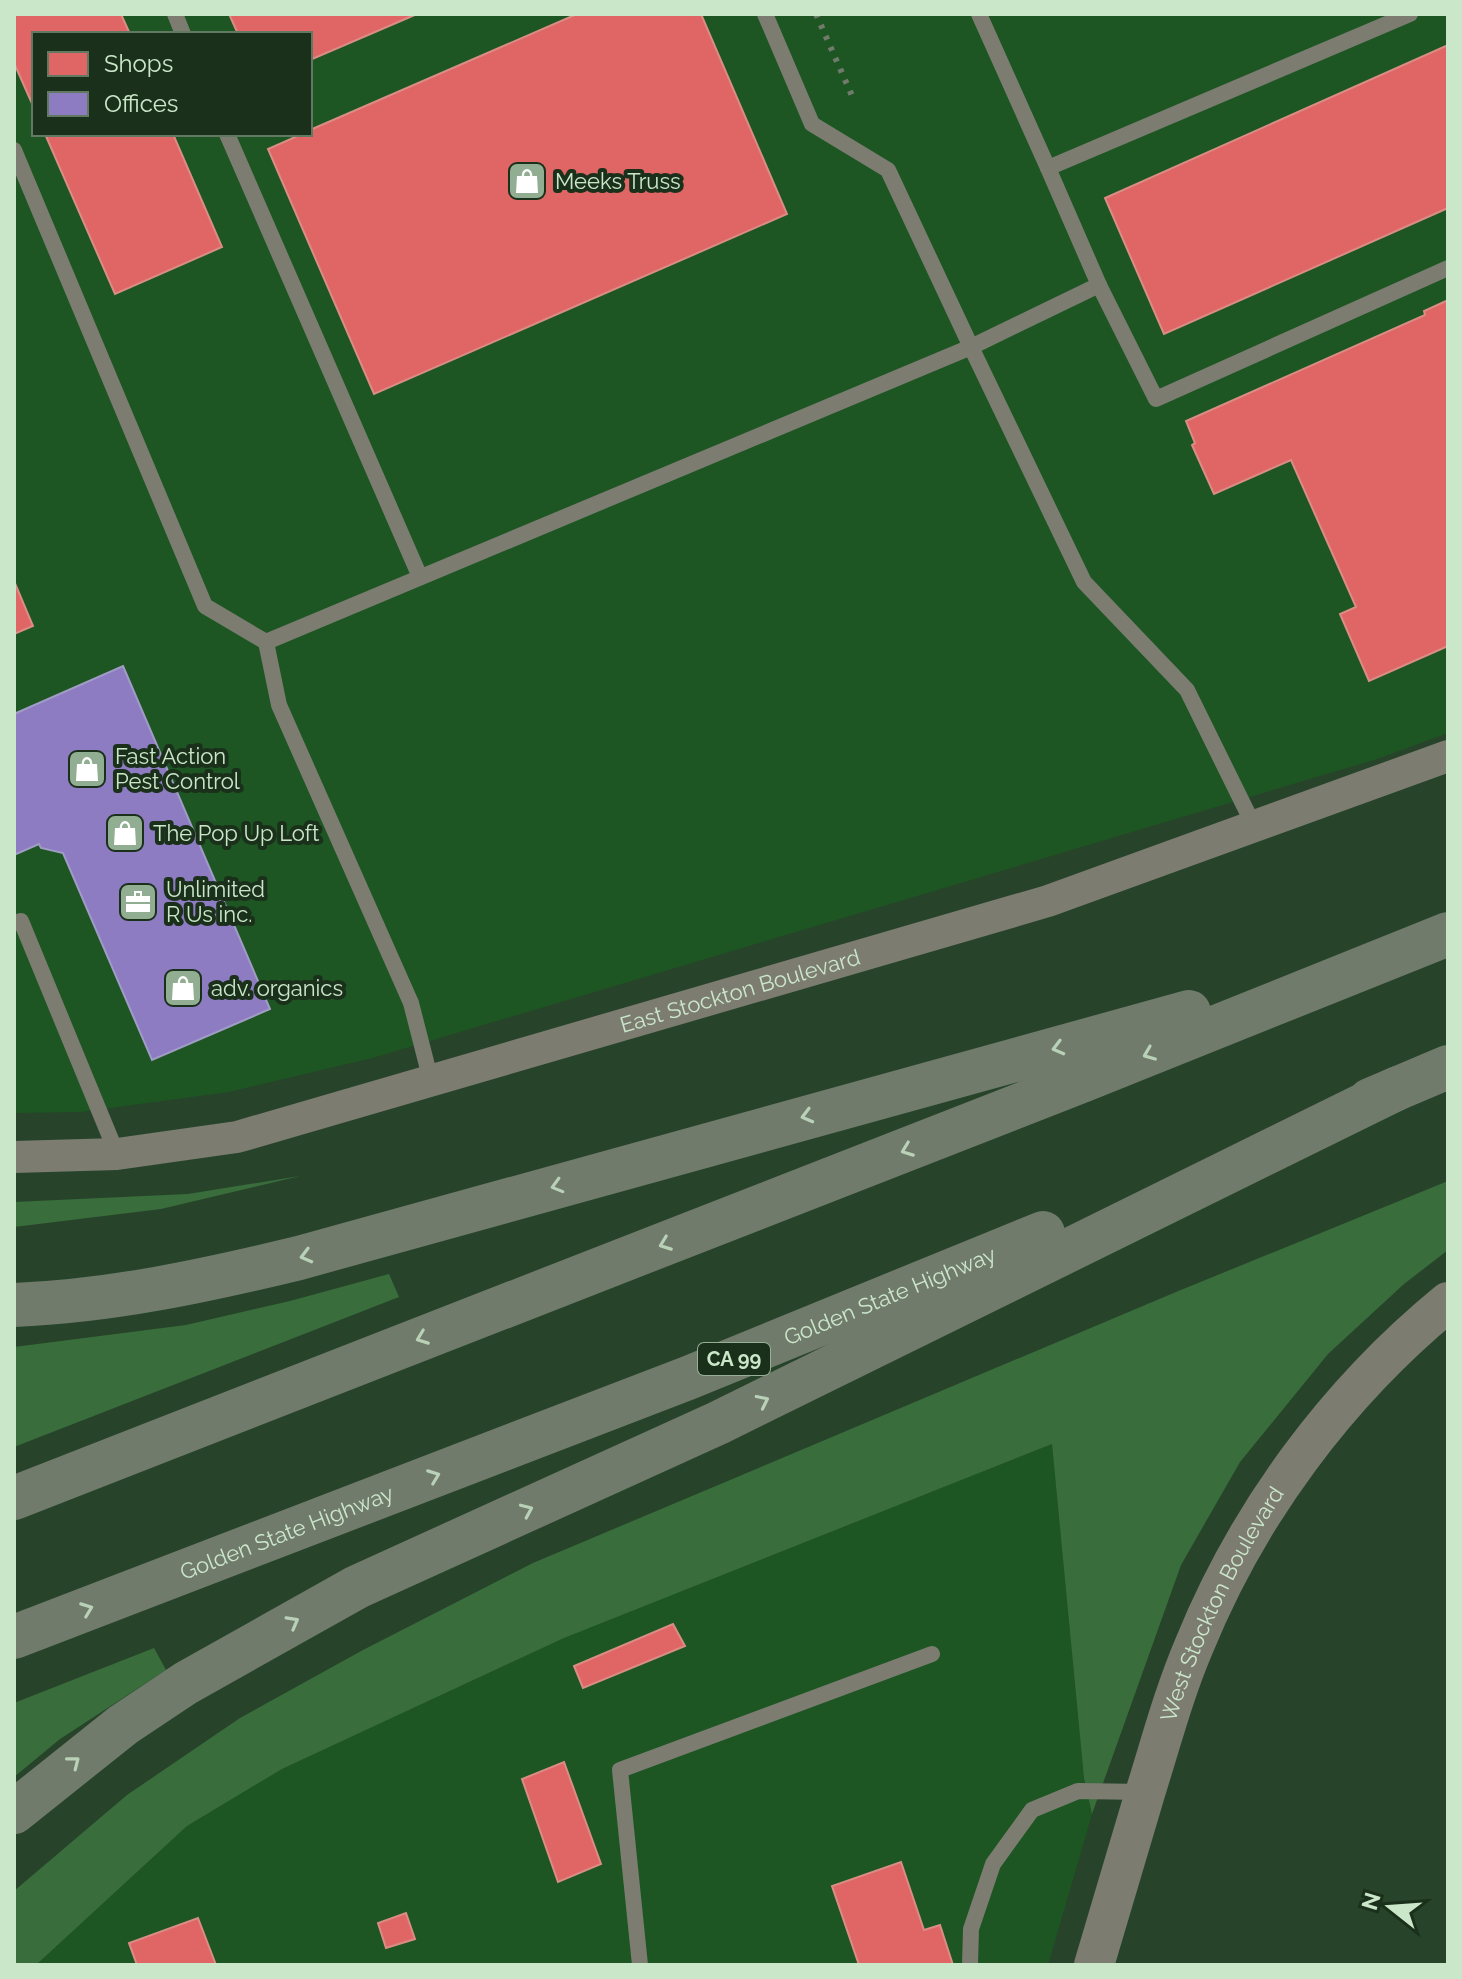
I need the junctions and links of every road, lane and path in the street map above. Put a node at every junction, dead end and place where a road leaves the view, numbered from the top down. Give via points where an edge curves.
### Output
1 (765, 14) edge
2 (979, 14) edge
3 (1410, 14) edge
4 (228, 136) edge
5 (14, 150) edge
6 (1048, 168) junction
7 (1448, 268) edge
8 (1099, 285) junction
9 (971, 347) junction
10 (420, 577) junction
11 (266, 642) junction
12 (1448, 756) edge
13 (1254, 826) junction
14 (14, 923) edge
15 (1448, 934) edge
16 (1403, 952) junction
17 (1448, 1067) edge
18 (431, 1081) junction
19 (1398, 1088) junction
20 (117, 1154) junction
21 (14, 1157) edge
22 (1448, 1302) edge
23 (14, 1305) edge
24 (14, 1498) edge
25 (14, 1637) edge
26 (932, 1654) dead end
27 (1146, 1792) junction
28 (14, 1812) edge
29 (640, 1965) edge
30 (970, 1965) edge
31 (1094, 1965) edge

1 - 9 lane via 812,124 888,170
2 - 6 lane
3 - 6 lane
4 - 10 lane
5 - 11 lane via 205,606
6 - 8 lane
7 - 8 lane via 1156,399
8 - 9 lane
9 - 10 lane
9 - 13 lane via 1084,582 1187,690
10 - 11 lane
11 - 18 lane via 279,705 411,1003
12 - 13 street, East Stockton Boulevard
13 - 18 street, East Stockton Boulevard via 1048,901
14 - 20 lane via 21,921
15 - 16 highway
16 -> 23 highway via 299,1258 162,1289
16 -> 24 highway
17 - 19 highway, Golden State Highway / CA 99
18 - 20 street, East Stockton Boulevard via 237,1137
25 -> 19 highway, Golden State Highway / CA 99 via 688,1378
28 -> 19 highway via 186,1683 357,1587 718,1423
20 - 21 street, East Stockton Boulevard
22 - 27 street, West Stockton Boulevard via 1326,1425 1253,1527 1193,1647
26 - 29 lane via 620,1770
27 - 30 lane via 1078,1791 1032,1810 993,1864 971,1929
27 - 31 street, West Stockton Boulevard

